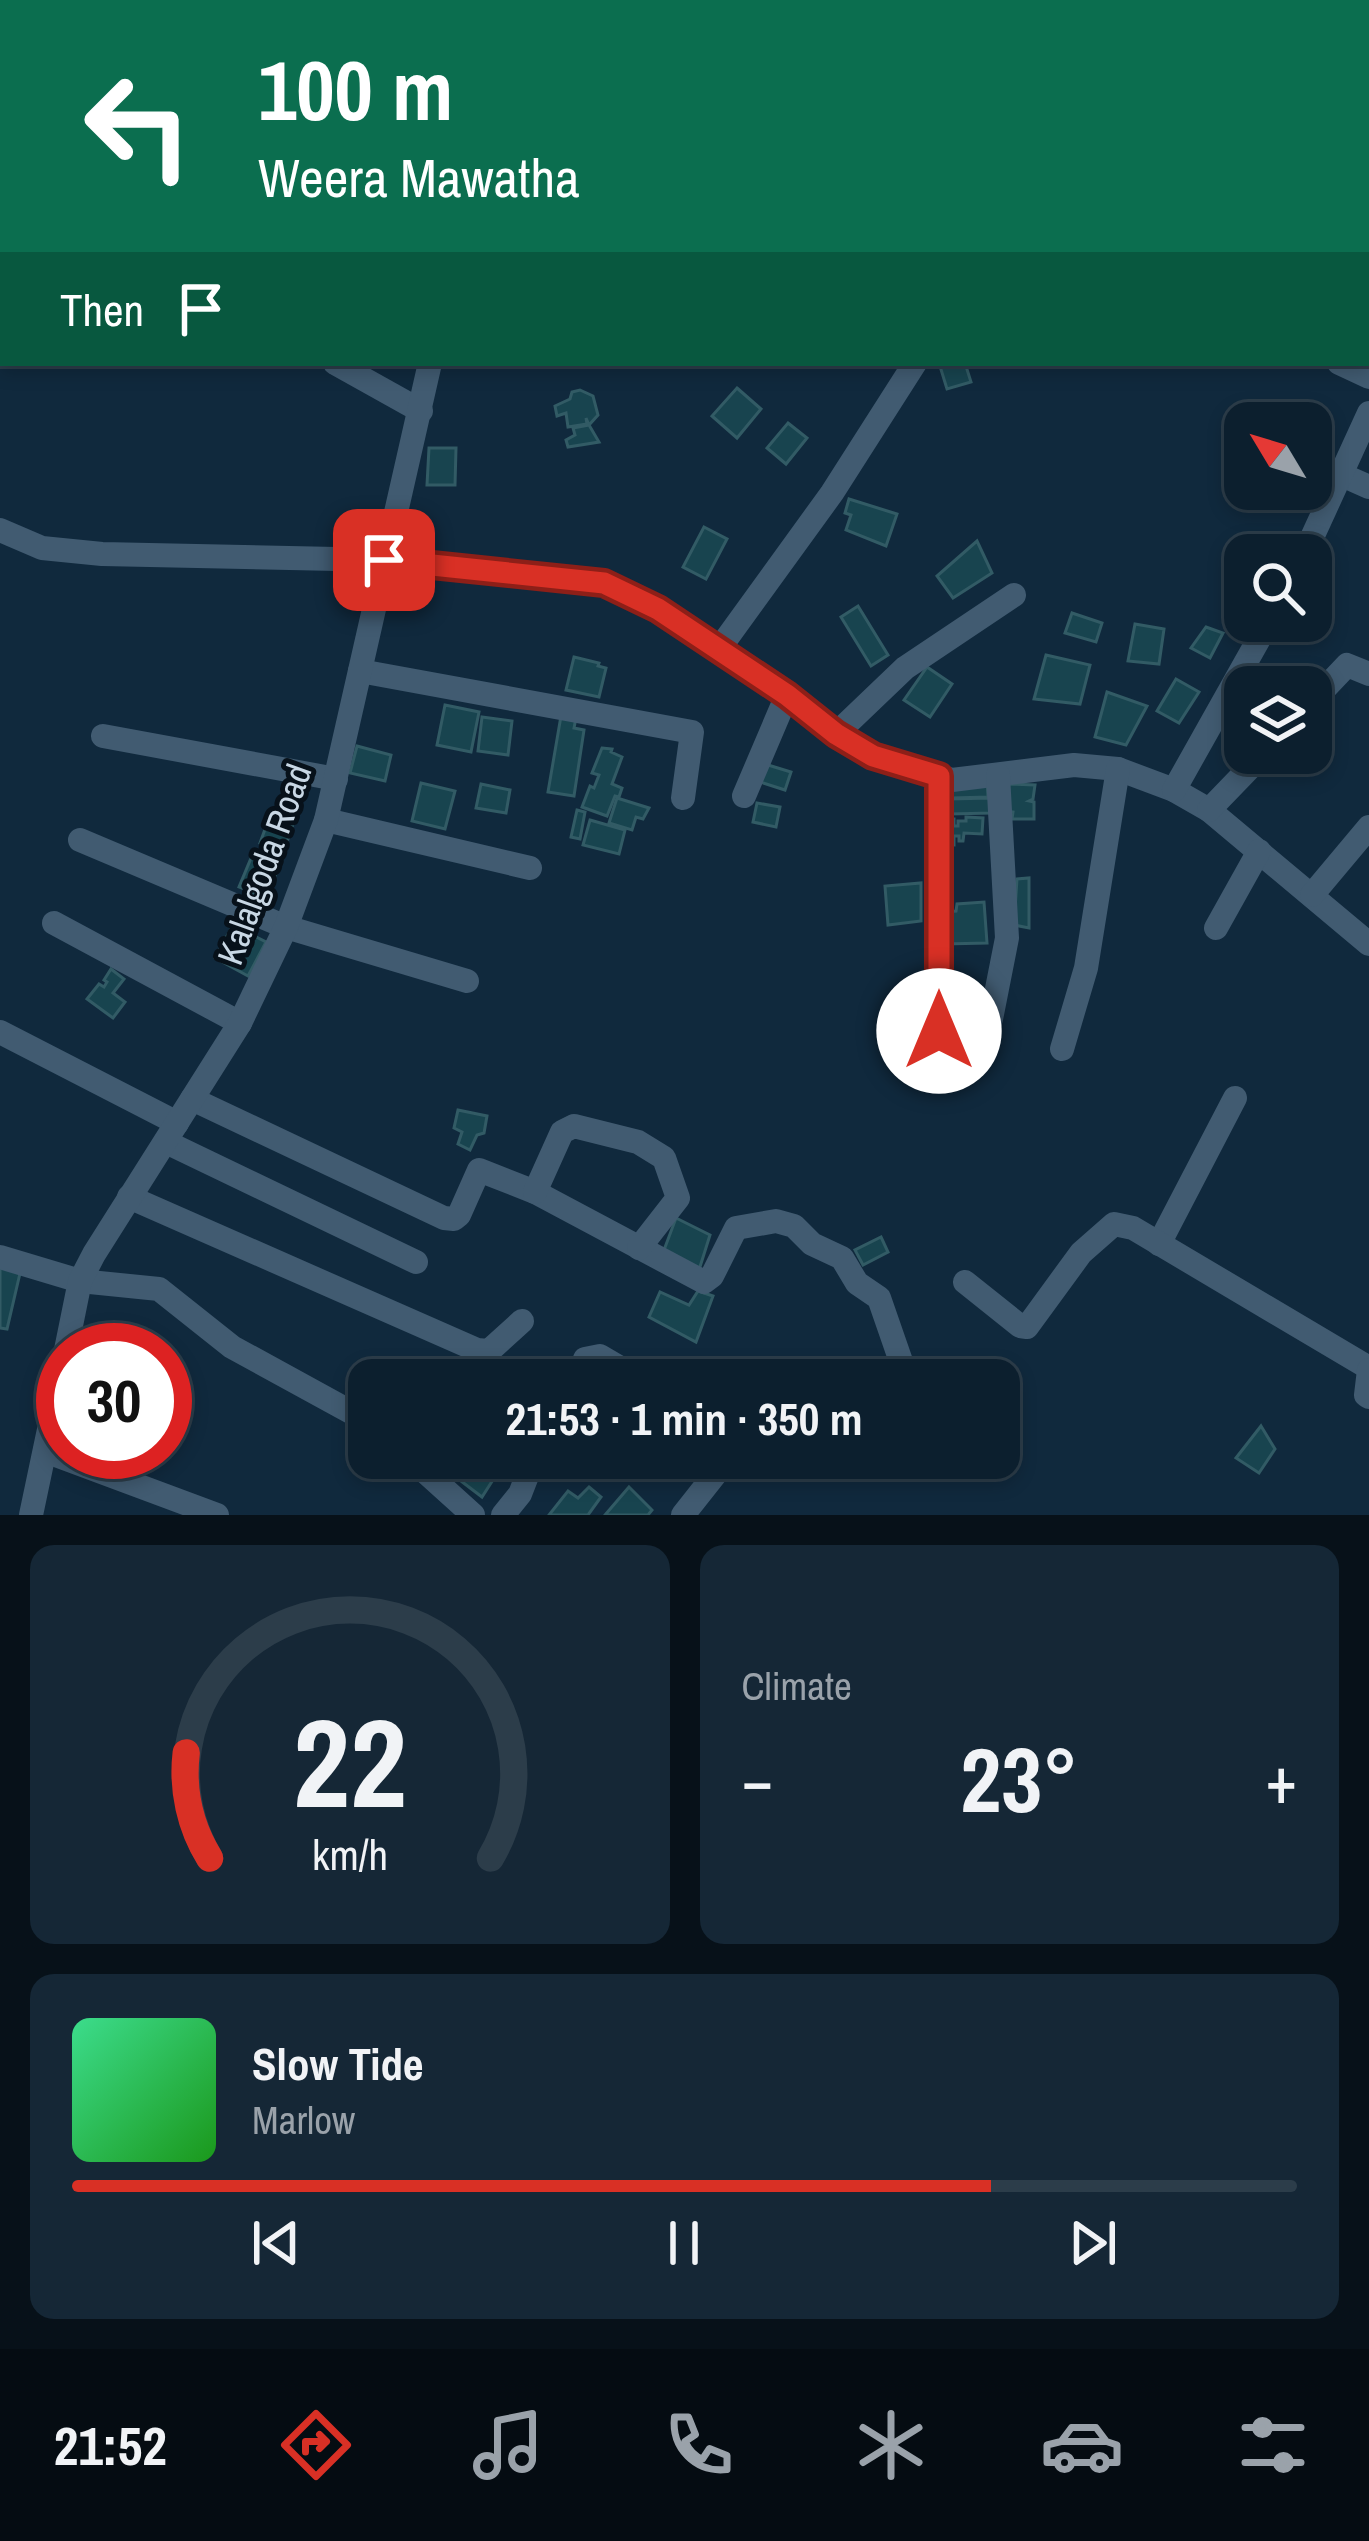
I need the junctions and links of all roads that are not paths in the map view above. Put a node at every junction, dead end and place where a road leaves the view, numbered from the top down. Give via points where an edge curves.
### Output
1 (340, 366) edge
2 (429, 366) edge
3 (913, 366) edge
4 (421, 411) junction
5 (1369, 413) edge
6 (1342, 475) junction
7 (1369, 488) edge
8 (1, 533) edge
9 (1314, 534) edge
10 (384, 560) junction
11 (1014, 596) dead end
12 (1257, 642) edge
13 (719, 650) junction
14 (360, 671) junction
15 (1369, 674) edge
16 (1332, 681) edge
17 (787, 695) junction
18 (836, 734) junction
19 (103, 736) dead end
20 (1118, 770) junction
21 (1244, 774) edge
22 (998, 775) junction
23 (939, 776) junction
24 (336, 778) junction
25 (1174, 790) junction
26 (744, 796) dead end
27 (682, 798) dead end
28 (1209, 810) junction
29 (326, 820) junction
30 (1369, 827) edge
31 (80, 840) dead end
32 (1259, 851) junction
33 (530, 868) dead end
34 (1312, 895) junction
35 (54, 923) dead end
36 (286, 927) junction
37 (1216, 928) dead end
38 (1369, 944) edge
39 (467, 981) dead end
40 (991, 1019) dead end
41 (240, 1023) junction
42 (0, 1031) edge
43 (939, 1031) dead end
44 (1062, 1049) dead end
45 (1235, 1098) dead end
46 (192, 1099) junction
47 (172, 1133) junction
48 (535, 1192) junction
49 (129, 1197) junction
50 (1160, 1244) junction
51 (639, 1248) junction
52 (0, 1257) edge
53 (416, 1262) dead end
54 (80, 1281) junction
55 (965, 1282) dead end
56 (522, 1321) dead end
57 (71, 1323) edge
58 (900, 1359) edge
59 (1369, 1369) edge
60 (1369, 1396) edge
61 (348, 1411) edge
62 (42, 1479) edge
63 (134, 1479) edge
64 (167, 1479) edge
65 (433, 1479) edge
66 (526, 1479) edge
67 (711, 1479) edge
68 (190, 1487) dead end
69 (31, 1515) edge
70 (217, 1515) edge
71 (473, 1515) edge
72 (503, 1515) edge
73 (683, 1515) edge

1 - 4 street
2 - 4 street, Kalalgoda Road
3 - 13 street
4 - 10 street, Kalalgoda Road
5 - 6 street
6 - 7 street
6 - 9 street
8 - 10 street via 42,548 102,554
10 - 13 street via 604,583
10 - 14 street, Kalalgoda Road
11 - 18 street via 905,668
12 - 25 street
13 - 17 street
14 - 24 street, Kalalgoda Road
14 - 27 street via 692,732
15 - 16 street via 1347,665
17 - 18 street
17 - 26 street
18 - 23 street via 873,756
19 - 24 street
20 - 22 street via 1074,765
20 - 25 street
20 - 44 street via 1086,968
21 - 28 street
22 - 23 street
22 - 40 street via 1007,938
23 - 43 street
24 - 29 street, Kalalgoda Road
25 - 28 street
28 - 32 street
29 - 33 street
29 - 36 street, Kalalgoda Road
30 - 34 street
31 - 36 street
32 - 34 street
32 - 37 street
34 - 38 street
35 - 41 street
36 - 39 street
36 - 41 street, Kalalgoda Road
41 - 46 street, Kalalgoda Road
42 - 47 street
45 - 50 street
46 - 47 street, Kalalgoda Road
46 - 48 street via 444,1218 459,1215 479,1170
47 - 49 street, Kalalgoda Road
47 - 53 street
48 - 51 street
48 - 51 street via 562,1132 574,1126 638,1142 664,1158 678,1198
49 - 54 street, Kalalgoda Road
49 - 56 street via 477,1349 489,1351
50 - 55 street via 1114,1224 1081,1253 1028,1327
50 - 59 street
51 - 58 street via 704,1282 736,1228 794,1226 842,1258 879,1298
52 - 54 street
54 - 57 street, Kalalgoda Road
54 - 61 street via 159,1289 232,1347
59 - 60 street
62 - 69 street
63 - 70 street
64 - 68 street
65 - 71 street
66 - 72 street
67 - 73 street

